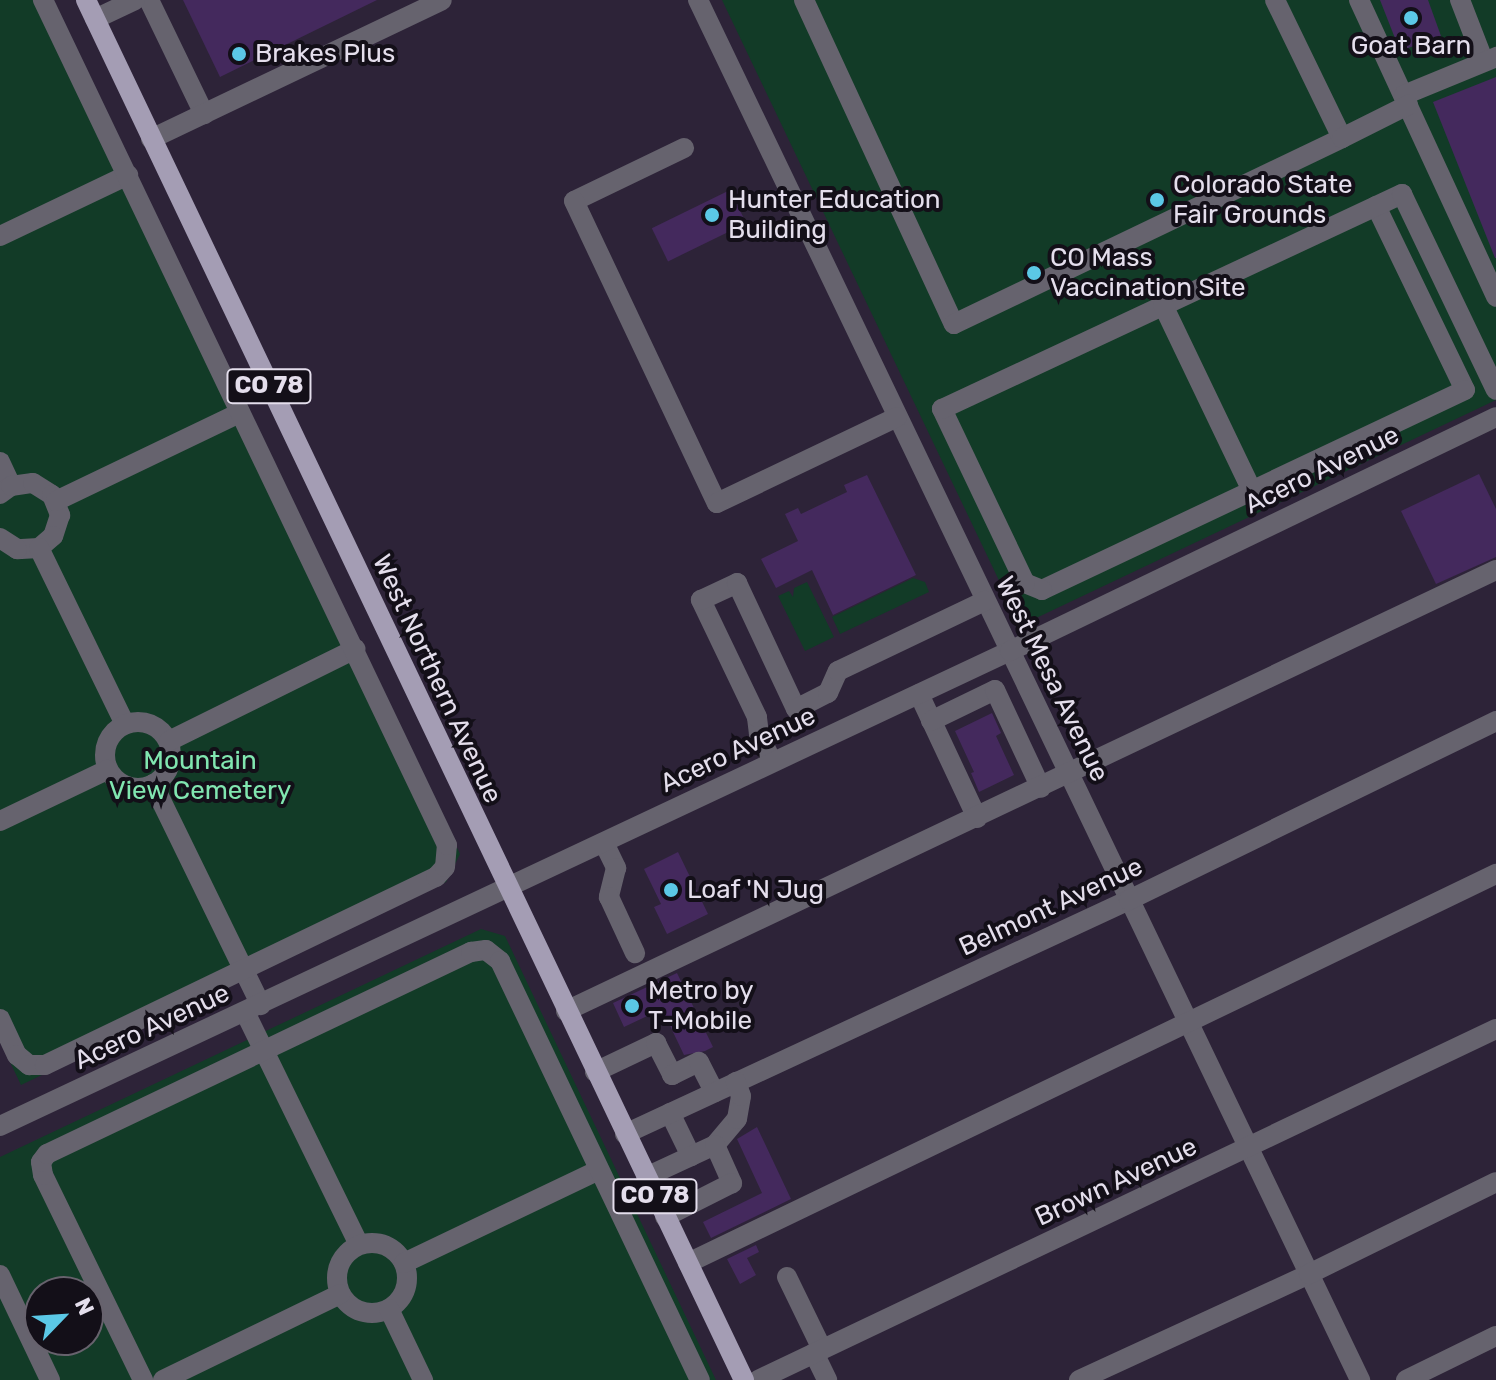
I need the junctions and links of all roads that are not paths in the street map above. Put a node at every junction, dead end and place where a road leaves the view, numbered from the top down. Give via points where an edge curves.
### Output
1 (43, 0) edge
2 (86, 0) edge
3 (135, 0) edge
4 (149, 0) edge
5 (442, 0) edge
6 (698, 0) edge
7 (804, 0) edge
8 (1275, 0) edge
9 (1359, 0) edge
10 (1460, 0) edge
11 (95, 19) junction
12 (1490, 60) edge
13 (1406, 100) junction
14 (204, 114) junction
15 (1342, 138) junction
16 (151, 139) junction
17 (684, 148) dead end
18 (128, 175) junction
19 (1376, 206) junction
20 (0, 236) edge
21 (1496, 297) edge
22 (1163, 305) junction
23 (1496, 390) edge
24 (240, 413) junction
25 (897, 417) junction
26 (1496, 417) edge
27 (0, 462) edge
28 (6, 490) edge
29 (1252, 491) junction
30 (56, 501) junction
31 (0, 538) edge
32 (39, 548) junction
33 (1496, 570) edge
34 (985, 601) junction
35 (355, 649) junction
36 (1010, 651) junction
37 (919, 694) junction
38 (931, 721) junction
39 (1496, 721) edge
40 (125, 724) junction
41 (169, 741) junction
42 (772, 762) junction
43 (107, 770) junction
44 (1069, 775) junction
45 (153, 784) junction
46 (1041, 788) junction
47 (977, 818) junction
48 (0, 821) edge
49 (604, 843) junction
50 (1496, 874) edge
51 (508, 889) junction
52 (1129, 900) junction
53 (635, 953) dead end
54 (244, 970) junction
55 (253, 1008) junction
56 (566, 1011) junction
57 (0, 1019) edge
58 (1188, 1023) junction
59 (1496, 1029) edge
60 (264, 1050) junction
61 (595, 1072) junction
62 (736, 1082) junction
63 (714, 1092) junction
64 (670, 1113) junction
65 (0, 1126) edge
66 (625, 1134) junction
67 (715, 1145) junction
68 (1248, 1148) junction
69 (691, 1156) junction
70 (599, 1170) junction
71 (646, 1177) junction
72 (1496, 1182) edge
73 (665, 1217) junction
74 (359, 1245) junction
75 (404, 1263) junction
76 (688, 1263) junction
77 (1309, 1274) junction
78 (0, 1275) edge
79 (787, 1277) dead end
80 (340, 1294) junction
81 (389, 1309) junction
82 (1496, 1336) edge
83 (818, 1351) junction
84 (50, 1380) edge
85 (143, 1380) edge
86 (163, 1380) edge
87 (423, 1380) edge
88 (700, 1380) edge
89 (744, 1380) edge
90 (758, 1380) edge
91 (827, 1380) edge
92 (1079, 1380) edge
93 (1360, 1380) edge
94 (1406, 1380) edge

1 - 18 street
2 - 11 main road, West Northern Avenue / CO 78
3 - 11 street
4 - 14 street
5 - 14 street
6 - 25 street, West Mesa Avenue
7 - 15 street via 954,324
8 - 15 street
9 - 13 street
10 - 12 street
11 - 16 main road, West Northern Avenue / CO 78
12 - 13 street
13 - 15 street
13 - 21 street
14 - 16 street
16 - 51 main road, West Northern Avenue / CO 78
17 - 25 street via 574,201 717,503
18 - 20 street
18 - 24 street
19 - 22 street
19 - 23 street via 1402,194
19 - 29 street via 1465,390
22 - 29 street
22 - 29 street via 942,409 1019,571 1025,583 1042,590
24 - 30 street
24 - 35 street
25 - 34 street, West Mesa Avenue
26 - 36 street, Acero Avenue
27 - 28 street
28 - 30 street via 33,483
30 - 32 street via 58,527
31 - 32 street via 17,549
32 - 40 street
33 - 44 street
34 - 36 street, West Mesa Avenue
34 - 42 street via 838,671 828,693 796,709 737,583 701,600 757,717
35 - 41 street
35 - 54 street via 447,845 445,867 436,877
36 - 37 street, Acero Avenue
36 - 44 street, West Mesa Avenue
37 - 38 street
37 - 42 street, Acero Avenue
38 - 46 street via 995,690
38 - 47 street
39 - 52 street, Belmont Avenue
40 - 41 street via 152,725
40 - 43 street via 107,742
41 - 45 street via 167,770
42 - 49 street, Acero Avenue
43 - 45 street via 131,787
43 - 48 street
44 - 46 street
44 - 52 street, West Mesa Avenue
45 - 54 street
46 - 47 street
47 - 56 street
49 - 51 street, Acero Avenue
49 - 53 street via 616,868 609,897
50 - 58 street
51 - 55 street, Acero Avenue
51 - 56 main road, West Northern Avenue / CO 78
52 - 58 street, West Mesa Avenue
52 - 62 street, Belmont Avenue
54 - 55 street
54 - 57 street via 45,1065 29,1065 17,1055
55 - 60 street
55 - 65 street, Acero Avenue
56 - 61 main road, West Northern Avenue / CO 78
58 - 68 street, West Mesa Avenue
58 - 76 street
59 - 68 street, Brown Avenue
60 - 70 street via 471,952 486,950 500,961
60 - 74 street
60 - 85 street via 47,1154 41,1162
61 - 63 street via 656,1043 672,1075 699,1062
61 - 66 main road, West Northern Avenue / CO 78
62 - 63 street, Belmont Avenue
62 - 67 street via 741,1096 737,1119
63 - 64 street, Belmont Avenue
64 - 66 street, Belmont Avenue
64 - 69 street
66 - 71 main road, West Northern Avenue / CO 78
67 - 69 street
67 - 73 street via 732,1183
68 - 77 street, West Mesa Avenue
68 - 83 street, Brown Avenue
69 - 71 street
70 - 75 street
70 - 88 street
71 - 73 main road, West Northern Avenue / CO 78
72 - 77 street
73 - 76 main road, West Northern Avenue / CO 78
74 - 75 street via 386,1246
74 - 80 street via 341,1262
75 - 81 street via 406,1288
76 - 89 main road, West Northern Avenue / CO 78
77 - 92 street
77 - 93 street, West Mesa Avenue
78 - 84 street
79 - 83 street
80 - 81 street via 363,1312
80 - 86 street
81 - 87 street
82 - 94 street
83 - 90 street, Brown Avenue
83 - 91 street

